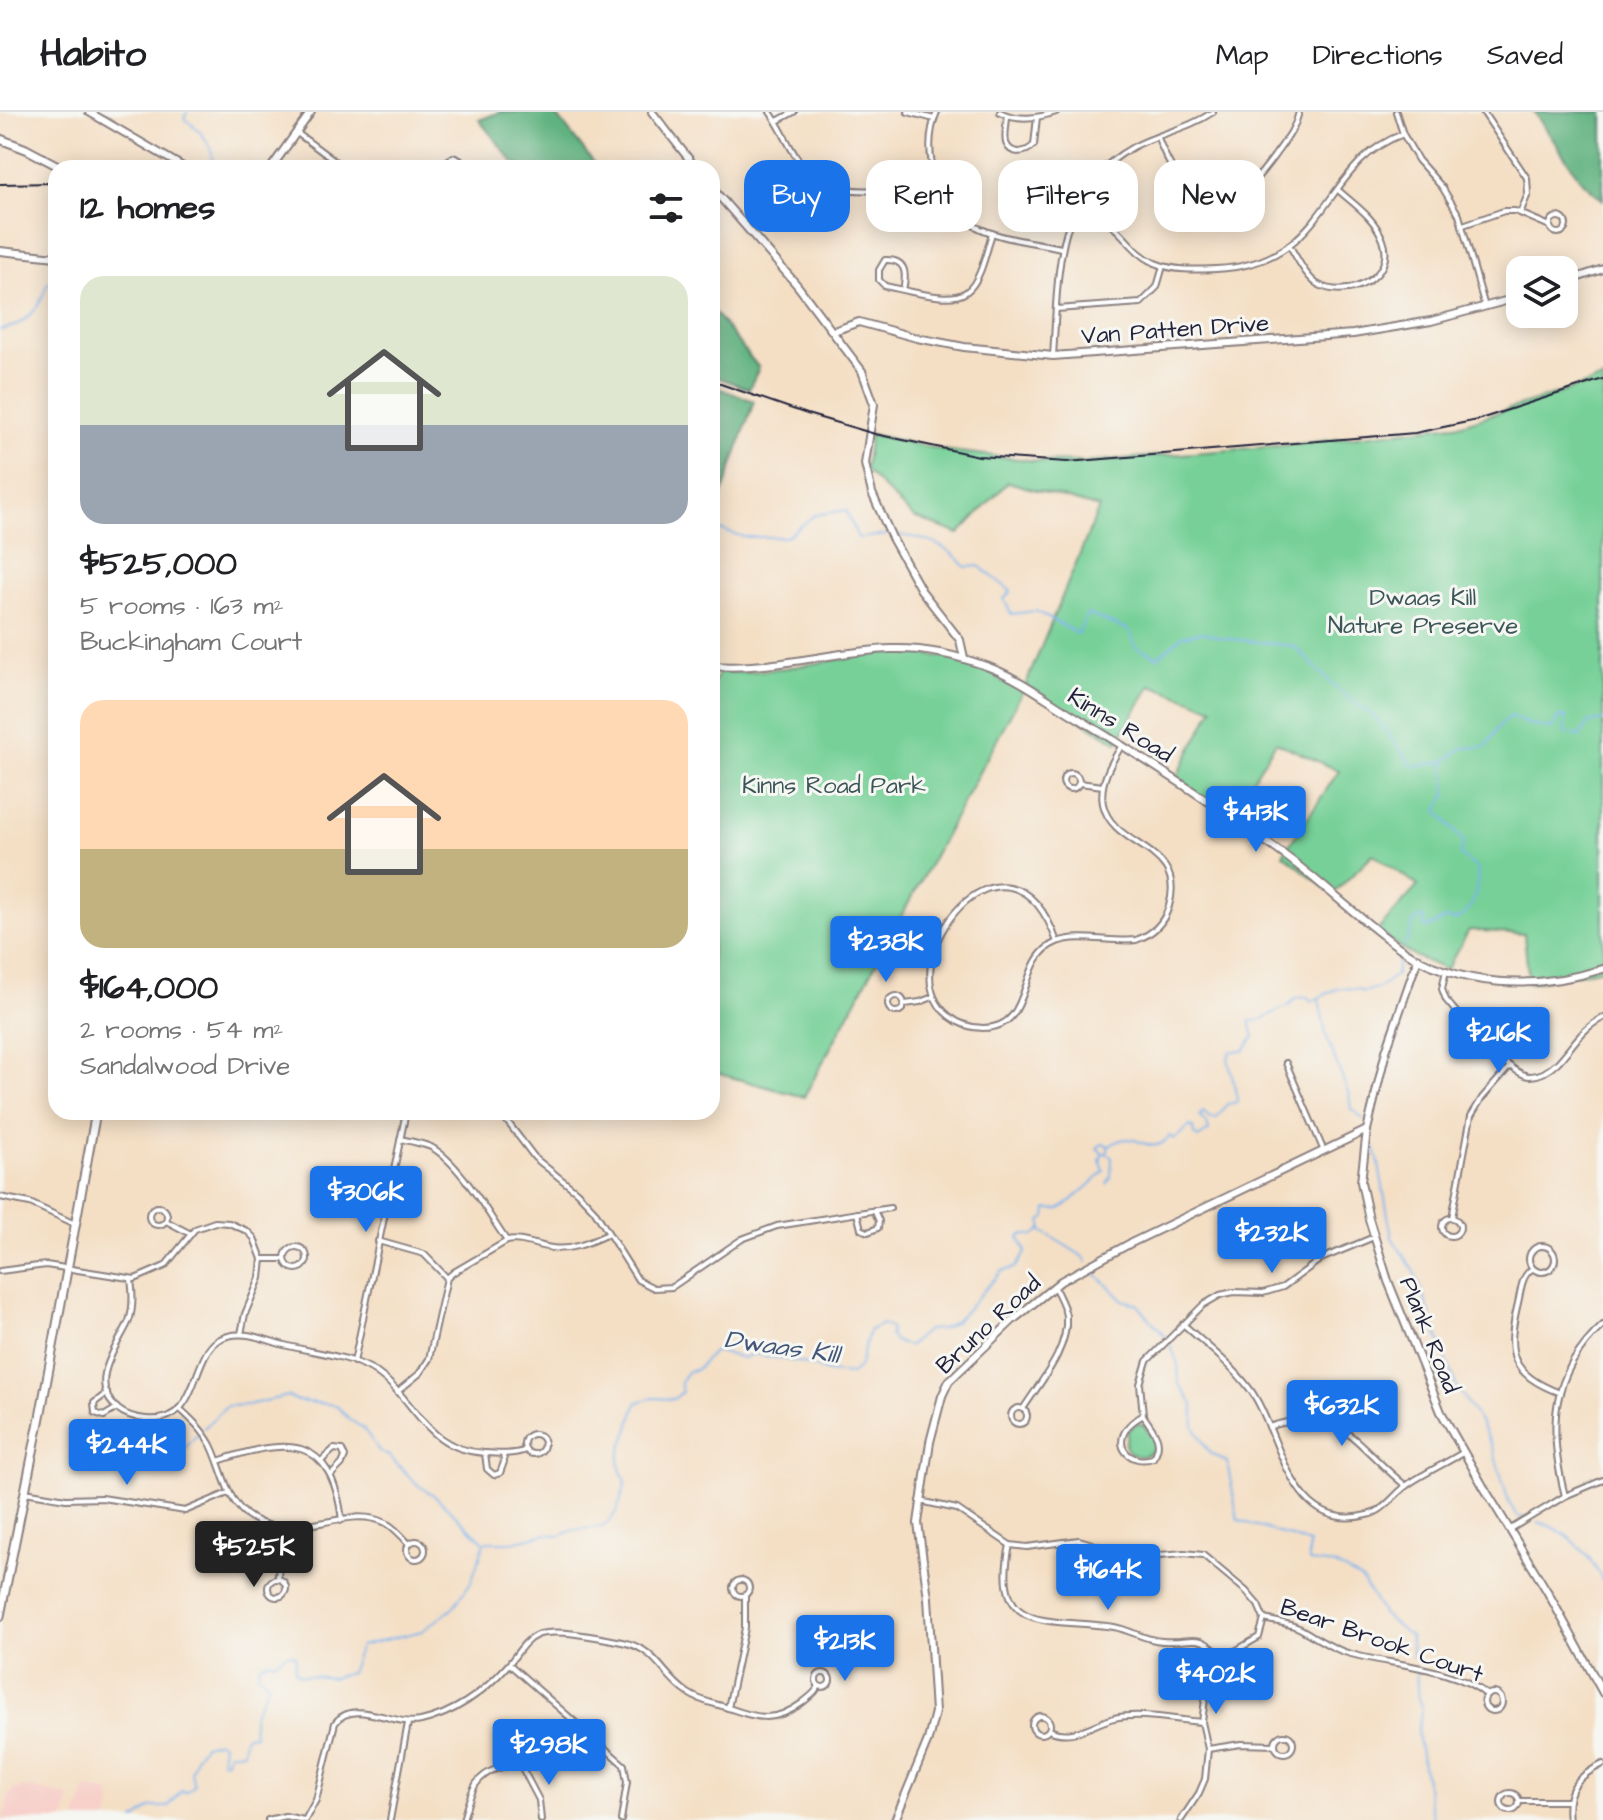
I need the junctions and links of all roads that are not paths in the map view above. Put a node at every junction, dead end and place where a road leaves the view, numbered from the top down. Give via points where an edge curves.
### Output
1 (89, 112) edge
2 (311, 112) edge
3 (652, 112) edge
4 (770, 112) edge
5 (794, 112) edge
6 (908, 112) edge
7 (937, 112) edge
8 (1000, 112) edge
9 (1056, 112) edge
10 (1213, 112) edge
11 (1299, 112) edge
12 (1396, 112) edge
13 (1483, 112) edge
14 (1007, 116) junction
15 (1037, 117) junction
16 (934, 119) junction
17 (777, 121) junction
18 (297, 133) junction
19 (1403, 134) junction
20 (1158, 137) junction
21 (0, 139) edge
22 (171, 160) edge
23 (277, 160) edge
24 (333, 160) edge
25 (690, 160) edge
26 (931, 160) edge
27 (1116, 160) edge
28 (48, 161) edge
29 (866, 188) edge
30 (1338, 190) junction
31 (720, 197) edge
32 (1521, 211) junction
33 (1463, 225) junction
34 (1550, 226) junction
35 (982, 229) edge
36 (1065, 232) edge
37 (1117, 232) edge
38 (992, 233) junction
39 (1289, 245) junction
40 (1061, 248) junction
41 (0, 251) edge
42 (48, 256) edge
43 (1163, 266) junction
44 (1603, 269) edge
45 (1578, 277) edge
46 (903, 290) junction
47 (1506, 301) edge
48 (1485, 307) junction
49 (1056, 309) junction
50 (834, 331) junction
51 (1053, 356) junction
52 (964, 658) junction
53 (720, 666) edge
54 (1122, 745) junction
55 (1079, 783) dead end
56 (1103, 786) junction
57 (1057, 942) junction
58 (1418, 958) junction
59 (1603, 969) edge
60 (1446, 970) junction
61 (933, 997) junction
62 (904, 1004) dead end
63 (1603, 1018) edge
64 (1286, 1063) dead end
65 (1510, 1066) junction
66 (94, 1120) edge
67 (404, 1120) edge
68 (506, 1120) edge
69 (1367, 1130) junction
70 (400, 1139) junction
71 (1323, 1149) junction
72 (0, 1197) edge
73 (890, 1208) dead end
74 (874, 1210) junction
75 (857, 1213) junction
76 (1452, 1218) junction
77 (166, 1221) junction
78 (75, 1224) junction
79 (189, 1233) junction
80 (608, 1234) junction
81 (1374, 1237) junction
82 (378, 1241) junction
83 (507, 1241) junction
84 (262, 1259) junction
85 (285, 1259) junction
86 (67, 1268) junction
87 (1532, 1269) junction
88 (0, 1271) edge
89 (447, 1278) junction
90 (131, 1279) junction
91 (1054, 1286) junction
92 (1183, 1324) junction
93 (1603, 1325) edge
94 (241, 1334) junction
95 (354, 1362) junction
96 (397, 1392) junction
97 (107, 1393) junction
98 (1560, 1393) junction
99 (117, 1408) junction
100 (179, 1408) junction
101 (1023, 1409) junction
102 (1143, 1415) junction
103 (1269, 1427) junction
104 (526, 1450) junction
105 (1464, 1452) junction
106 (485, 1453) junction
107 (503, 1454) junction
108 (218, 1461) junction
109 (320, 1461) junction
110 (331, 1475) junction
111 (1603, 1480) edge
112 (1406, 1486) junction
113 (25, 1492) junction
114 (228, 1493) junction
115 (1565, 1496) junction
116 (920, 1501) junction
117 (342, 1520) junction
118 (281, 1530) junction
119 (1509, 1530) junction
120 (409, 1544) junction
121 (1010, 1545) junction
122 (278, 1578) junction
123 (745, 1595) dead end
124 (0, 1616) edge
125 (1264, 1619) junction
126 (1223, 1658) junction
127 (509, 1664) junction
128 (819, 1686) dead end
129 (1603, 1693) edge
130 (1487, 1695) junction
131 (728, 1708) junction
132 (1202, 1722) junction
133 (408, 1723) junction
134 (1049, 1730) junction
135 (587, 1732) junction
136 (1275, 1745) junction
137 (1208, 1749) junction
138 (520, 1764) junction
139 (1603, 1764) edge
140 (1519, 1801) junction
141 (1568, 1801) junction
142 (268, 1820) edge
143 (305, 1820) edge
144 (390, 1820) edge
145 (463, 1820) edge
146 (541, 1820) edge
147 (621, 1820) edge
148 (895, 1820) edge
149 (1181, 1820) edge
150 (1569, 1820) edge

1 - 22 street
2 - 18 street
3 - 25 street
4 - 17 street
5 - 17 street
6 - 16 street
7 - 16 street
8 - 14 street
9 - 15 street
10 - 20 street
11 - 20 street via 1290,135 1253,183 1232,194 1188,188
12 - 19 street
13 - 32 street via 1527,178
14 - 15 street
14 - 15 street via 1006,142 1018,152 1034,145
16 - 26 street
17 - 29 street via 815,177 835,186
18 - 23 street
18 - 24 street
19 - 30 street via 1371,149
19 - 33 street
20 - 27 street
21 - 28 main road
30 - 39 street
30 - 39 street via 1364,211 1383,238 1384,261 1375,277 1361,286 1319,285
31 - 50 street
32 - 33 street
32 - 34 street
33 - 48 street
34 - 34 street via 1559,233 1566,224 1558,217
35 - 38 street
36 - 40 street
37 - 43 street via 1145,258
38 - 40 street
38 - 46 street via 980,273 962,295 945,298
39 - 43 street via 1252,263 1227,268
40 - 49 street
41 - 42 street
43 - 49 street via 1157,287 1141,303
44 - 45 street
46 - 46 street via 879,280 885,260 902,264
47 - 48 street, Van Patten Drive
48 - 51 street, Van Patten Drive via 1353,334
49 - 51 street
50 - 51 street, Van Patten Drive via 859,322 964,347
50 - 52 street via 872,394 865,464 872,493 921,590 960,640
52 - 53 street, Kinns Road via 890,649 760,667
52 - 54 street, Kinns Road via 1009,677
54 - 56 street
54 - 58 street, Kinns Road via 1283,854
55 - 56 street
56 - 57 street via 1111,821 1152,851 1169,873 1170,904 1163,921 1136,940
57 - 61 street via 1035,960 1018,1011 1008,1021 992,1027 965,1025
57 - 61 street via 1035,900 1007,886 988,887 962,902 938,941 930,962
58 - 60 street, Kinns Road
58 - 69 street, Plank Road via 1390,1038
59 - 60 street, Kinns Road via 1522,984
60 - 65 street via 1446,1000
61 - 62 street
63 - 65 street via 1589,1025 1543,1073 1529,1076
64 - 71 street
65 - 76 street via 1471,1116
66 - 78 main road
67 - 70 street
68 - 80 street via 535,1158 584,1199
69 - 71 street, Bruno Road
69 - 81 street, Plank Road via 1361,1182
70 - 82 street
70 - 83 street via 442,1156
71 - 91 street, Bruno Road
72 - 78 street via 30,1203
73 - 74 street
74 - 75 street
74 - 75 street via 878,1228 868,1232 861,1229
75 - 80 street via 788,1223 751,1235 666,1289 638,1280
76 - 76 street via 1460,1227 1450,1236 1442,1225
77 - 77 street via 152,1224 150,1210 163,1208
77 - 79 street
78 - 86 main road
79 - 84 street via 215,1222 238,1226 254,1238
79 - 90 street via 165,1266
80 - 83 street via 566,1248
81 - 92 street via 1321,1259 1283,1287 1220,1295
81 - 105 street, Plank Road via 1426,1379
82 - 89 street via 424,1254
82 - 95 street
83 - 89 street
84 - 85 street
84 - 94 street
85 - 85 street via 293,1247 306,1256 305,1264 296,1269
86 - 88 street
86 - 90 street
86 - 113 main road
87 - 87 street via 1532,1250 1541,1246 1552,1251 1552,1268 1542,1273
87 - 98 street via 1524,1276 1514,1318 1512,1355 1531,1380
89 - 96 street via 429,1359
90 - 97 street via 132,1309 109,1358
91 - 101 street via 1066,1313 1065,1332
91 - 116 street, Bruno Road via 946,1385
92 - 102 street via 1147,1361 1140,1384
92 - 103 street via 1251,1389
93 - 98 street via 1581,1349
94 - 95 street
94 - 100 street via 220,1339 208,1350 193,1389
95 - 96 street via 377,1373
96 - 106 street via 443,1441
97 - 99 street
97 - 99 street via 94,1403 95,1413 104,1416
98 - 115 street via 1553,1436
99 - 100 street via 151,1419
100 - 108 street via 205,1435
101 - 101 street via 1013,1410 1013,1422 1020,1425 1026,1420
102 - 102 street via 1159,1446 1153,1458 1139,1460 1122,1446 1127,1427
103 - 112 street via 1293,1418 1337,1425
103 - 112 street via 1292,1481 1325,1511 1367,1515
104 - 104 street via 529,1435 542,1439 540,1451
104 - 107 street
105 - 112 street
105 - 119 street, Plank Road
106 - 107 street
106 - 107 street via 487,1469 494,1475 503,1469
108 - 109 street via 270,1446 308,1450
108 - 114 street
109 - 110 street
109 - 110 street via 334,1449 342,1450 342,1464
110 - 117 street
111 - 115 street
113 - 114 street via 185,1511
113 - 124 main road
114 - 118 street via 245,1514
115 - 119 street
116 - 121 street via 957,1509
116 - 148 street, Bruno Road via 935,1712
117 - 118 street
117 - 120 street via 381,1521
118 - 122 street
119 - 129 street, Plank Road
120 - 120 street via 423,1543 424,1555 411,1558
121 - 125 street via 1079,1540 1135,1557 1203,1555 1246,1591
121 - 126 street via 1008,1592 1013,1604 1030,1617 1116,1627 1154,1640 1198,1639
122 - 122 street via 268,1585 277,1597 286,1590
123 - 131 street via 745,1628
125 - 126 street via 1256,1640
125 - 130 street, Bear Brook Court via 1354,1655 1453,1678
126 - 132 street via 1207,1684
127 - 131 street via 531,1638 546,1633 622,1642 644,1649 691,1695
127 - 133 street via 466,1701
127 - 135 street
128 - 131 street via 782,1716 762,1718
130 - 130 street, Bear Brook Court via 1500,1696 1499,1708 1486,1707
132 - 134 street via 1129,1717 1070,1735
132 - 137 street
133 - 143 street via 354,1712 340,1716 316,1800
133 - 144 street
134 - 134 street via 1035,1732 1034,1719 1048,1718
135 - 138 street via 562,1755
135 - 147 street via 624,1765
136 - 136 street via 1285,1735 1293,1743 1283,1753
136 - 137 street
137 - 149 street via 1205,1779
138 - 145 street via 477,1783
138 - 146 street via 539,1800
139 - 141 street via 1577,1779
140 - 140 street via 1509,1793 1501,1804 1505,1811 1513,1811
140 - 141 street
141 - 150 street
142 - 143 street

